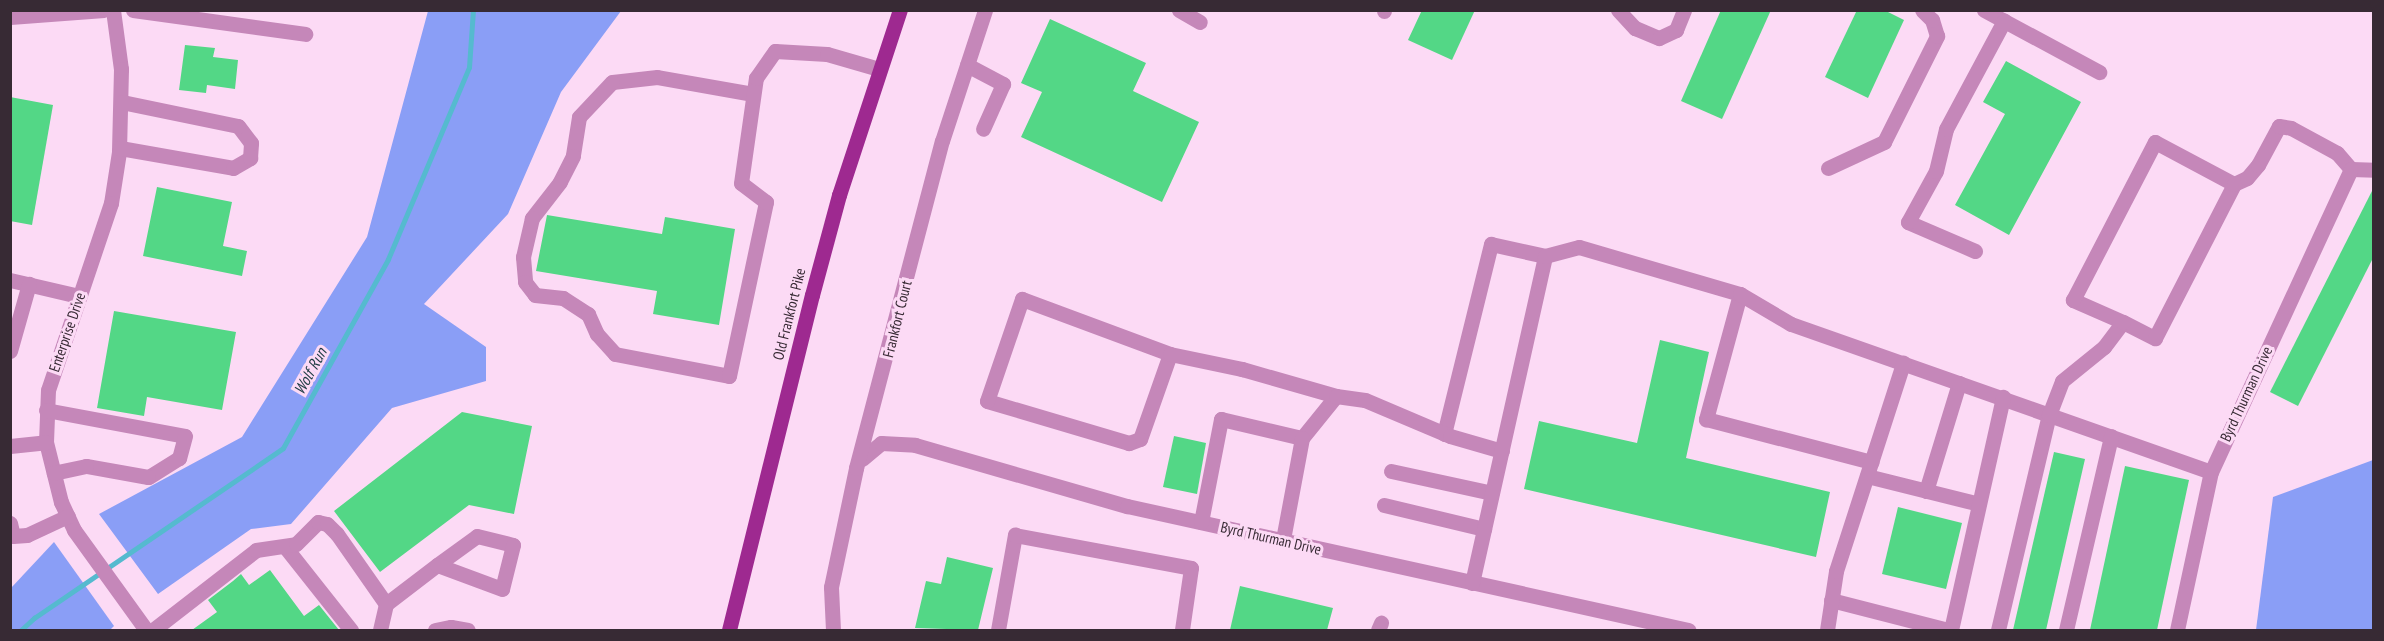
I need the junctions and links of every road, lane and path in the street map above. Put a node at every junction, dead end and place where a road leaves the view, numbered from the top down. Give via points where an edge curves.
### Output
1 (104, 10) edge
2 (113, 10) edge
3 (133, 10) edge
4 (900, 10) edge
5 (984, 10) edge
6 (1179, 10) edge
7 (1618, 10) edge
8 (1683, 10) edge
9 (1922, 10) edge
10 (1984, 10) edge
11 (155, 11) edge
12 (10, 17) edge
13 (2004, 21) junction
14 (1200, 22) dead end
15 (305, 34) dead end
16 (967, 65) junction
17 (879, 69) junction
18 (2099, 72) dead end
19 (753, 94) junction
20 (122, 102) junction
21 (983, 129) dead end
22 (120, 147) junction
23 (1828, 168) dead end
24 (2351, 169) junction
25 (2373, 170) edge
26 (2234, 184) junction
27 (1975, 251) dead end
28 (1545, 256) junction
29 (10, 280) edge
30 (29, 284) junction
31 (1740, 294) junction
32 (79, 296) junction
33 (2123, 322) junction
34 (10, 351) edge
35 (1170, 354) junction
36 (1903, 363) junction
37 (1959, 383) junction
38 (1336, 396) junction
39 (2003, 397) junction
40 (46, 410) junction
41 (2049, 415) junction
42 (1444, 434) junction
43 (2111, 436) junction
44 (1302, 438) junction
45 (46, 442) junction
46 (10, 446) edge
47 (1502, 451) junction
48 (862, 459) junction
49 (1869, 469) junction
50 (1391, 471) dead end
51 (2211, 472) junction
52 (54, 473) junction
53 (1926, 491) junction
54 (1492, 493) junction
55 (1980, 504) junction
56 (1384, 505) dead end
57 (68, 516) junction
58 (1201, 522) junction
59 (1484, 529) junction
60 (12, 532) edge
61 (1283, 540) junction
62 (286, 548) junction
63 (437, 565) junction
64 (1472, 583) junction
65 (1831, 600) junction
66 (386, 604) junction
67 (146, 630) edge
68 (153, 630) edge
69 (351, 630) edge
70 (380, 630) edge
71 (435, 630) edge
72 (468, 630) edge
73 (729, 630) edge
74 (833, 630) edge
75 (998, 630) edge
76 (1182, 630) edge
77 (1688, 630) edge
78 (1827, 630) edge
79 (1949, 630) edge
80 (1998, 630) edge
81 (2066, 630) edge
82 (2177, 630) edge

1 - 12 street
2 - 20 street, Enterprise Drive
3 - 11 street
4 - 17 main road, Old Frankfort Pike
5 - 16 street, Frankfort Court
6 - 14 street
7 - 8 street via 1635,28 1659,38 1676,30
9 - 23 street via 1932,20 1937,36 1884,142
10 - 13 street
11 - 15 street
13 - 18 street
13 - 27 street via 1946,129 1936,171 1908,222
16 - 21 street via 1003,84
16 - 48 street, Frankfort Court via 942,141
17 - 19 street via 827,54 775,51 756,78
17 - 73 main road, Old Frankfort Pike via 812,295
19 - 19 street via 741,183 766,202 729,376 615,354 597,334 588,314 563,298 535,295 525,282 523,257 532,218 560,182 573,156 579,117 612,82 657,77
20 - 22 street, Enterprise Drive
20 - 22 street via 238,126 251,143 250,158 233,168
22 - 32 street, Enterprise Drive via 111,203
24 - 25 street
24 - 26 street via 2337,153 2291,128 2279,126 2258,165 2247,178
24 - 51 street, Byrd Thurman Drive
26 - 33 street via 2155,338
26 - 33 street via 2156,142 2073,300
28 - 31 street via 1579,247
28 - 42 street via 1491,244
28 - 47 street
29 - 30 street
30 - 32 street
30 - 34 street
31 - 36 street via 1791,324
31 - 49 street via 1706,419
32 - 40 street, Enterprise Drive via 64,336
33 - 41 street via 2104,347 2062,381
35 - 35 street via 1140,439 1129,443 987,400 1022,299
35 - 38 street via 1231,366
36 - 37 street
36 - 49 street
37 - 39 street
37 - 53 street
38 - 42 street via 1365,400
38 - 44 street
39 - 41 street
39 - 55 street
40 - 45 street, Enterprise Drive
40 - 52 street via 185,436 179,458 148,477 86,466
41 - 43 street
41 - 80 street
42 - 47 street
43 - 51 street
43 - 81 street
44 - 58 street via 1221,419
44 - 61 street
45 - 46 street
45 - 52 street, Enterprise Drive
47 - 54 street
48 - 58 street, Byrd Thurman Drive via 881,443 915,445 1127,506
48 - 74 street, Frankfort Court via 831,587
49 - 53 street
49 - 65 street via 1836,571
50 - 54 street
51 - 82 street, Byrd Thurman Drive
52 - 57 street, Enterprise Drive
53 - 55 street
54 - 59 street
55 - 79 street
56 - 59 street
57 - 60 street via 27,535
57 - 67 street, Enterprise Drive via 90,555
58 - 61 street, Byrd Thurman Drive
59 - 64 street
61 - 64 street, Byrd Thurman Drive
62 - 66 street via 318,522 327,524
62 - 68 street via 266,546 256,550
62 - 69 street
63 - 63 street via 477,536 513,545 502,589
63 - 66 street
64 - 77 street, Byrd Thurman Drive
65 - 78 street
65 - 79 street
66 - 70 street
71 - 72 street
75 - 76 street via 1015,535 1191,568

